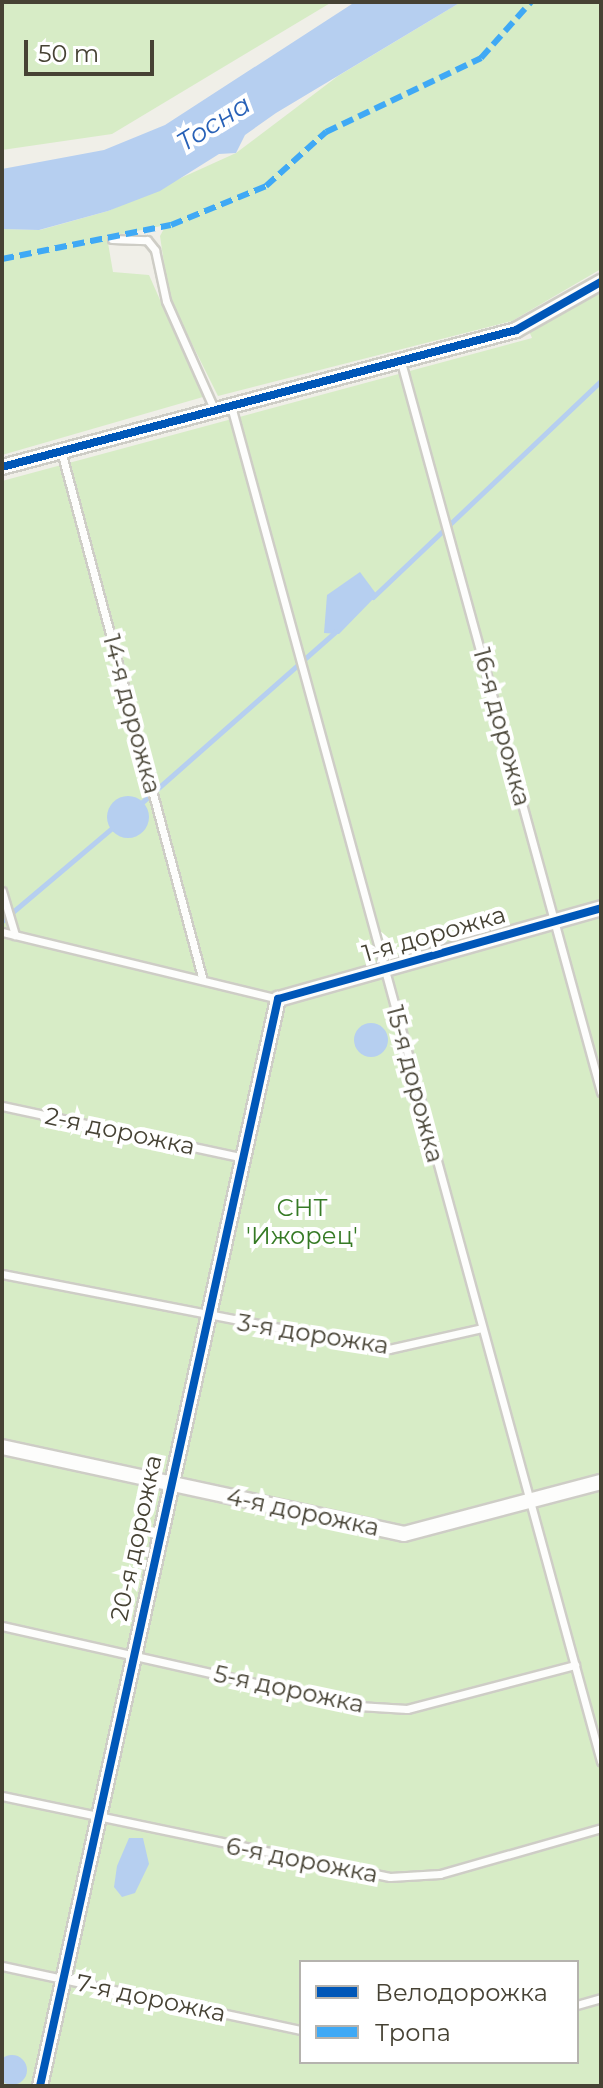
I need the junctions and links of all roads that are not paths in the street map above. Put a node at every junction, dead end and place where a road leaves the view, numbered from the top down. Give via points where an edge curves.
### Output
1 (112, 239) dead end
2 (601, 282) edge
3 (401, 362) junction
4 (231, 406) junction
5 (214, 409) junction
6 (61, 451) junction
7 (2, 467) edge
8 (2, 891) edge
9 (601, 908) edge
10 (555, 921) junction
11 (14, 931) junction
12 (2, 932) edge
13 (383, 969) junction
14 (202, 977) junction
15 (278, 999) junction
16 (601, 1092) edge
17 (2, 1106) edge
18 (239, 1157) junction
19 (2, 1274) edge
20 (204, 1317) junction
21 (482, 1328) junction
22 (2, 1447) edge
23 (167, 1482) junction
24 (601, 1482) edge
25 (530, 1501) junction
26 (2, 1626) edge
27 (131, 1654) junction
28 (575, 1665) junction
29 (601, 1761) edge
30 (2, 1796) edge
31 (97, 1816) junction
32 (601, 1828) edge
33 (2, 1966) edge
34 (62, 1979) junction
35 (601, 1998) edge
36 (579, 2004) edge
37 (299, 2030) edge
38 (40, 2086) edge

1 - 5 lane via 147,240 155,250 166,301
2 - 3 street via 516,330
3 - 4 street
3 - 10 lane, 16-я дорожка
4 - 5 street
4 - 13 lane, 15-я дорожка
5 - 6 street
6 - 7 street
6 - 14 lane, 14-я дорожка
8 - 11 lane
9 - 10 street, 1-я дорожка
10 - 13 street, 1-я дорожка
10 - 16 lane, 16-я дорожка
11 - 12 lane
11 - 14 lane
13 - 15 street, 1-я дорожка
13 - 21 lane, 15-я дорожка
14 - 15 lane
15 - 18 street, 20-я дорожка
17 - 18 lane, 2-я дорожка
18 - 20 street, 20-я дорожка
19 - 20 lane, 3-я дорожка
20 - 21 lane, 3-я дорожка via 389,1349
20 - 23 street, 20-я дорожка
21 - 25 lane, 15-я дорожка
22 - 23 street, 4-я дорожка
23 - 25 street, 4-я дорожка via 404,1534
23 - 27 street, 20-я дорожка
24 - 25 street, 4-я дорожка
25 - 28 lane, 15-я дорожка
26 - 27 lane, 5-я дорожка
27 - 28 lane, 5-я дорожка via 358,1706 407,1709
27 - 31 street, 20-я дорожка
28 - 29 lane, 15-я дорожка
30 - 31 lane, 6-я дорожка
31 - 32 lane, 6-я дорожка via 390,1877 440,1874
31 - 34 street, 20-я дорожка
33 - 34 lane, 7-я дорожка
34 - 37 lane, 7-я дорожка
34 - 38 street, 20-я дорожка
35 - 36 lane

